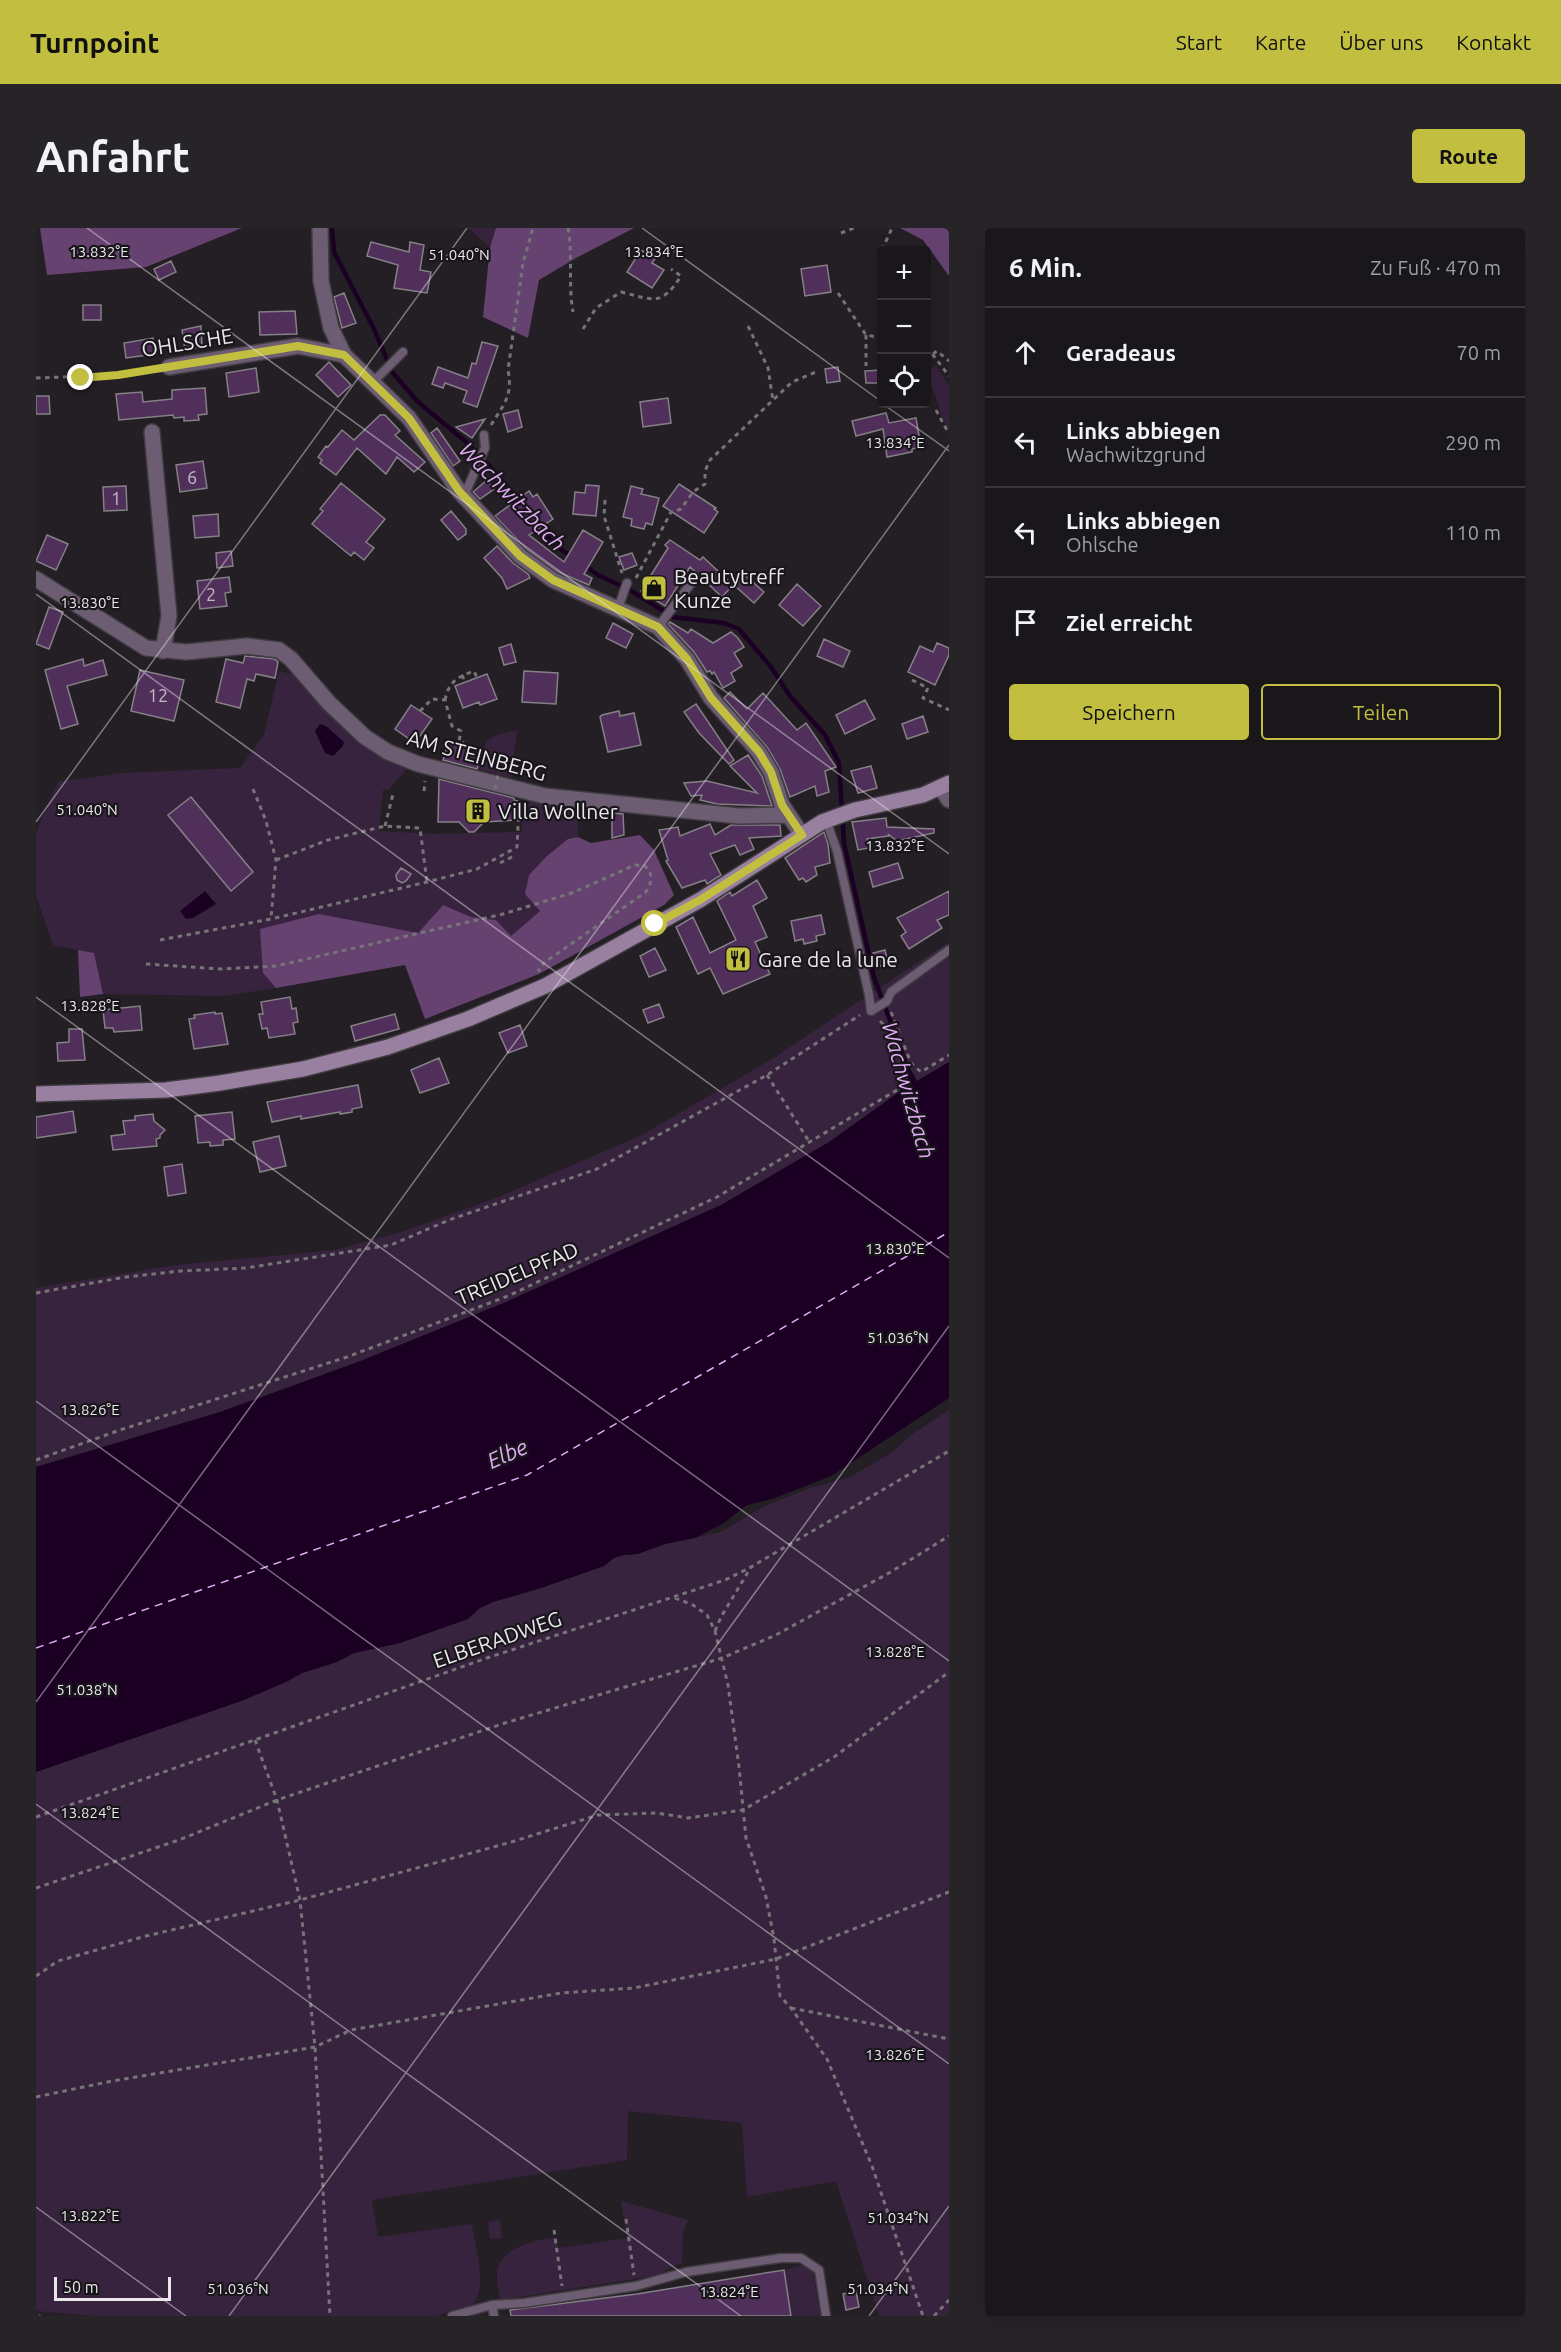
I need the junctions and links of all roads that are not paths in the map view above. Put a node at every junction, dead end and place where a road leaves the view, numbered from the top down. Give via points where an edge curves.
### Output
1 (320, 228) edge
2 (404, 352) dead end
3 (344, 355) junction
4 (169, 366) road end
5 (372, 383) junction
6 (152, 432) dead end
7 (484, 435) road end
8 (464, 496) junction
9 (36, 579) edge
10 (692, 582) dead end
11 (626, 585) road end
12 (618, 608) junction
13 (661, 623) junction
14 (163, 651) junction
15 (946, 790) edge
16 (788, 815) junction
17 (829, 819) junction
18 (802, 835) junction
19 (949, 950) edge
20 (36, 1094) edge
21 (492, 2305) junction
22 (452, 2316) edge
23 (494, 2316) edge
24 (826, 2316) edge

1 - 3 street via 321,281 331,328
2 - 5 lane
3 - 4 street, OHLSCHE via 298,346
3 - 5 street
5 - 8 street via 421,433
6 - 14 street via 169,616
7 - 8 lane via 485,448
8 - 12 street via 520,556 553,580
9 - 14 street, AM STEINBERG via 146,648
10 - 13 lane
11 - 12 lane
12 - 13 street
13 - 16 street via 711,698 759,752
14 - 16 street, AM STEINBERG via 247,646 279,650 329,703 388,752 515,790 739,816
15 - 17 main road
16 - 18 street
17 - 18 main road
17 - 19 lane via 871,1011
18 - 20 main road via 700,900 545,986 388,1047 303,1069 220,1083 166,1090
21 - 22 lane
21 - 23 lane
21 - 24 lane via 636,2286 686,2272 801,2258 819,2270

